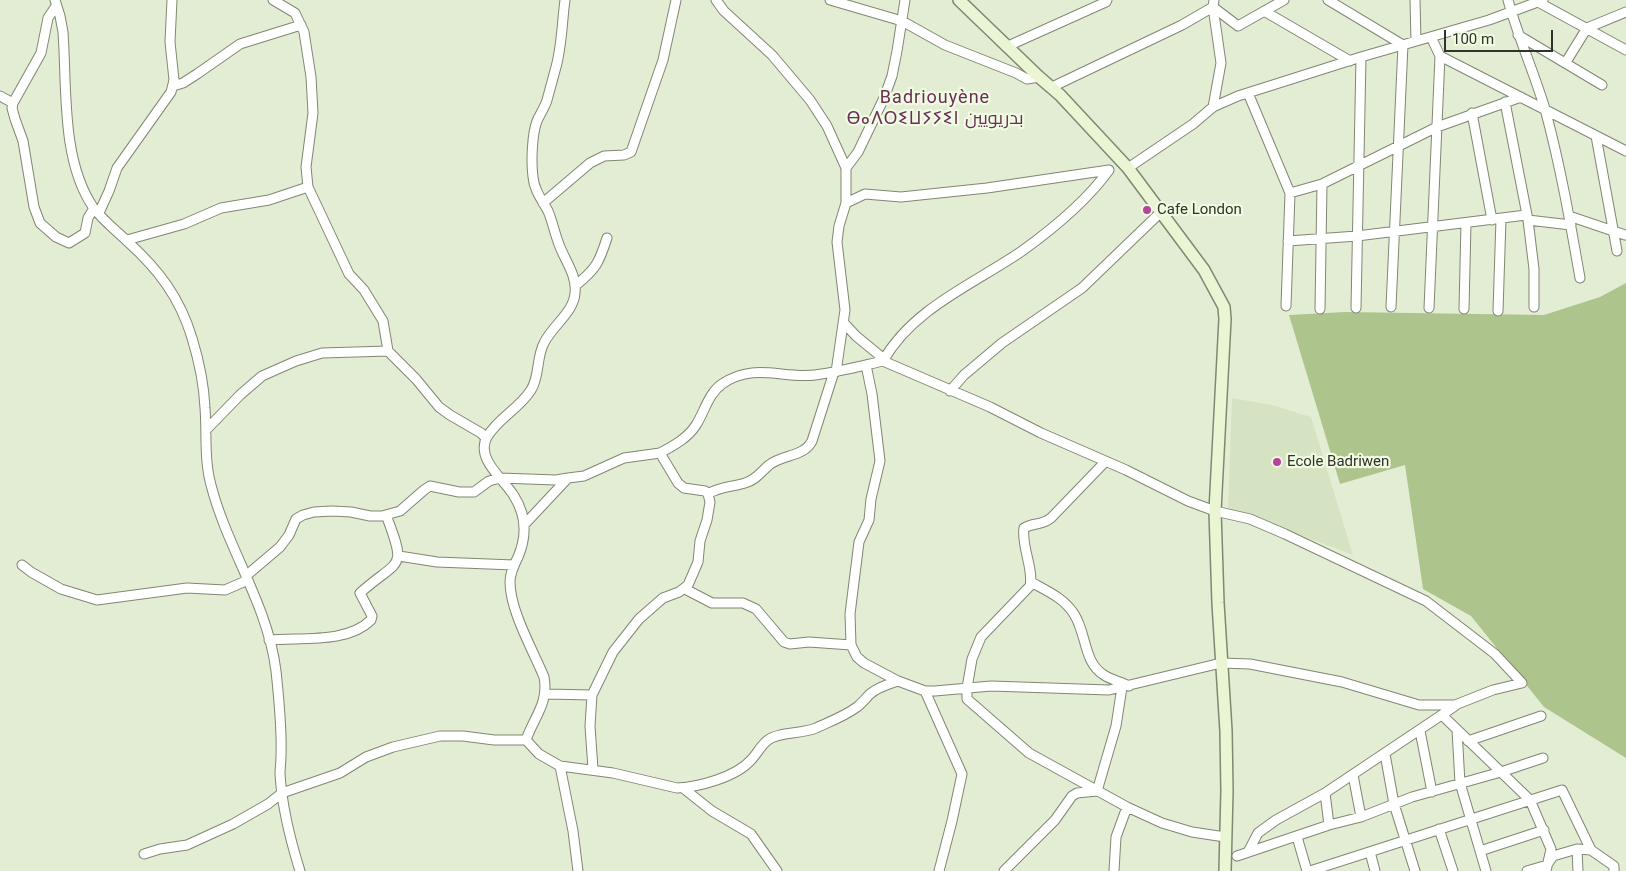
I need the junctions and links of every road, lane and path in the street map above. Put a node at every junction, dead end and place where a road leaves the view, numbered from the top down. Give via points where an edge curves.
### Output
1 (172, 0) edge
2 (272, 0) edge
3 (565, 0) edge
4 (676, 0) edge
5 (716, 0) edge
6 (830, 0) edge
7 (905, 0) edge
8 (959, 0) edge
9 (1107, 0) edge
10 (1284, 0) edge
11 (1328, 0) edge
12 (1415, 0) edge
13 (1508, 0) edge
14 (1541, 1) edge
15 (55, 3) edge
16 (1213, 4) edge
17 (1264, 11) junction
18 (1511, 12) junction
19 (1626, 12) edge
20 (902, 21) junction
21 (301, 25) junction
22 (1587, 28) junction
23 (1518, 35) junction
24 (1431, 38) junction
25 (1416, 41) junction
26 (1403, 45) junction
27 (1008, 46) junction
28 (1626, 50) edge
29 (1440, 56) junction
30 (1362, 57) junction
31 (1350, 61) junction
32 (1566, 62) junction
33 (1039, 77) junction
34 (1602, 85) dead end
35 (173, 86) junction
36 (1052, 87) junction
37 (1248, 93) junction
38 (0, 96) edge
39 (1521, 97) junction
40 (13, 102) junction
41 (1505, 102) junction
42 (1213, 107) junction
43 (1545, 108) junction
44 (1472, 114) junction
45 (1437, 127) junction
46 (1596, 136) junction
47 (1398, 148) junction
48 (1626, 151) edge
49 (1120, 159) junction
50 (1360, 166) junction
51 (846, 168) junction
52 (1128, 168) junction
53 (1109, 170) junction
54 (1322, 184) junction
55 (308, 187) junction
56 (1290, 193) junction
57 (543, 203) junction
58 (846, 203) junction
59 (96, 211) junction
60 (1161, 212) junction
61 (1527, 218) junction
62 (1497, 220) junction
63 (1570, 220) junction
64 (1466, 223) junction
65 (1432, 227) junction
66 (1612, 231) junction
67 (1394, 232) junction
68 (1625, 235) edge
69 (1357, 236) junction
70 (607, 238) dead end
71 (1321, 238) junction
72 (127, 240) junction
73 (1288, 241) junction
74 (1617, 251) dead end
75 (1580, 278) dead end
76 (575, 286) junction
77 (1286, 306) dead end
78 (1392, 307) dead end
79 (1534, 307) dead end
80 (1356, 308) dead end
81 (1429, 308) dead end
82 (1320, 309) dead end
83 (1464, 309) dead end
84 (1498, 311) dead end
85 (844, 324) junction
86 (388, 352) junction
87 (884, 360) junction
88 (866, 365) junction
89 (835, 372) junction
90 (950, 391) junction
91 (206, 430) junction
92 (486, 438) junction
93 (660, 453) junction
94 (1105, 462) junction
95 (500, 478) junction
96 (568, 478) junction
97 (708, 494) junction
98 (1216, 511) junction
99 (386, 515) junction
100 (524, 525) junction
101 (399, 556) junction
102 (22, 565) dead end
103 (514, 565) junction
104 (247, 578) junction
105 (1031, 582) junction
106 (685, 589) junction
107 (268, 640) junction
108 (851, 644) junction
109 (1220, 663) junction
110 (898, 680) junction
111 (1126, 686) junction
112 (967, 688) junction
113 (925, 691) junction
114 (546, 694) junction
115 (592, 694) junction
116 (1456, 706) junction
117 (1442, 715) junction
118 (1541, 716) dead end
119 (1457, 730) junction
120 (1420, 731) junction
121 (526, 740) junction
122 (1468, 741) junction
123 (1385, 754) junction
124 (1542, 758) dead end
125 (560, 766) junction
126 (593, 769) junction
127 (1501, 772) junction
128 (1353, 775) junction
129 (1460, 783) junction
130 (683, 788) junction
131 (1097, 790) junction
132 (1432, 792) junction
133 (282, 793) junction
134 (1325, 793) junction
135 (1530, 800) junction
136 (1394, 804) junction
137 (1127, 807) junction
138 (1361, 817) junction
139 (1470, 819) junction
140 (1329, 825) junction
141 (1439, 829) junction
142 (1544, 830) junction
143 (1297, 836) junction
144 (1225, 837) junction
145 (1406, 840) junction
146 (1577, 849) junction
147 (1591, 850) junction
148 (1248, 852) junction
149 (1370, 852) junction
150 (1480, 852) junction
151 (144, 854) dead end
152 (1237, 856) dead end
153 (1546, 868) edge
154 (580, 870) edge
155 (300, 871) edge
156 (777, 871) edge
157 (939, 871) edge
158 (1004, 871) edge
159 (1114, 871) edge
160 (1225, 871) edge
161 (1308, 871) edge
162 (1375, 871) edge
163 (1415, 871) edge
164 (1453, 871) edge
165 (1486, 871) edge
166 (1527, 871) edge
167 (1578, 871) edge
168 (1614, 871) edge

1 - 35 street via 169,30
2 - 21 street via 295,14
3 - 57 street via 556,65 547,101 535,129 533,176
4 - 57 street via 663,60 630,152 604,156 590,163
5 - 51 street via 772,55 810,100 827,126
6 - 20 street
7 - 20 street
8 - 27 street
9 - 27 street
10 - 17 street
11 - 26 street
12 - 25 street
13 - 18 street
14 - 18 street
14 - 22 street
15 - 40 street via 48,18 41,53
15 - 59 street via 63,32 70,146 81,181
16 - 17 street via 1238,26
16 - 36 street via 1182,25
16 - 42 street via 1221,63
17 - 31 street
18 - 23 street
18 - 24 street
19 - 22 street
20 - 33 street via 945,45 1027,79
20 - 51 street via 894,68 884,98 858,152
21 - 35 street via 240,44 204,70
21 - 55 street via 311,77 313,113 306,166
22 - 28 street
22 - 32 street
23 - 32 street
23 - 43 street
24 - 25 street
24 - 29 street
25 - 26 street
26 - 30 street
26 - 47 street
27 - 33 street
29 - 39 street
29 - 45 street
30 - 31 street
30 - 50 street
31 - 37 street
32 - 34 street
33 - 36 street
35 - 59 street via 117,168 109,191
36 - 49 street
37 - 42 street
37 - 56 street
38 - 40 street
39 - 41 street
39 - 43 street
40 - 59 street via 13,114 23,141 34,207 40,223 56,237 69,242 84,233 88,218
41 - 44 street
41 - 61 street
42 - 52 street
43 - 46 street
43 - 63 street
44 - 45 street
44 - 62 street
45 - 47 street
45 - 65 street
46 - 48 street
46 - 66 street
47 - 50 street
47 - 67 street
49 - 52 street
49 - 53 street
50 - 54 street
50 - 69 street
51 - 58 street
52 - 60 street
53 - 58 street via 901,197 865,194
53 - 87 street via 1086,198 1051,229 920,317 902,334
54 - 56 street
54 - 71 street
55 - 72 street via 269,200 221,208 184,224
55 - 86 street via 350,274 383,321
56 - 73 street
57 - 76 street
58 - 85 street via 837,242 844,293
59 - 72 street
60 - 90 street via 1082,288 1002,343
60 - 98 street via 1204,270 1224,308
61 - 62 street
61 - 63 street
61 - 79 street via 1534,269
62 - 64 street
62 - 84 street
63 - 66 street
63 - 75 street
64 - 65 street
64 - 83 street
65 - 67 street
65 - 81 street
66 - 68 street
66 - 74 street
67 - 69 street
67 - 78 street
69 - 71 street
69 - 80 street
70 - 76 street via 592,272
71 - 73 street
71 - 82 street
72 - 91 street via 171,289 185,316 203,383
73 - 77 street
76 - 92 street via 572,304 543,345 538,374 530,391
85 - 87 street
85 - 89 street
86 - 91 street via 322,353 296,361 262,376
86 - 92 street via 439,407
87 - 88 street
87 - 90 street
88 - 89 street
88 - 108 street via 880,461 869,520 859,542 850,614
89 - 93 street via 798,376 762,371 732,378 714,390 693,430
89 - 97 street via 808,447 768,465 759,476 745,483
90 - 94 street
91 - 104 street via 211,487
92 - 95 street via 486,458
93 - 96 street via 624,458 584,476
93 - 97 street via 678,483 684,488
94 - 98 street
94 - 105 street via 1051,518 1024,528
95 - 96 street
95 - 99 street via 474,492 427,487 400,511
95 - 100 street via 514,496
96 - 100 street
97 - 106 street via 710,502 698,562
98 - 109 street
98 - 116 street via 1250,519 1426,601 1494,654 1522,683 1493,690
99 - 101 street
99 - 104 street via 332,511 303,514 296,519 280,547
100 - 103 street via 522,546
101 - 103 street via 437,562
101 - 107 street via 395,566 360,593 372,616 366,625 327,637
102 - 104 street via 60,589 97,600 177,589 225,590
103 - 114 street via 510,582 513,598 523,632 544,677
104 - 107 street
105 - 111 street via 1058,598 1074,614 1093,666
105 - 112 street via 981,637 972,660
106 - 108 street via 712,603 743,603 756,608 784,642 790,644
106 - 115 street via 663,598 639,619 613,652
107 - 133 street via 276,669
108 - 110 street via 857,657
109 - 111 street
109 - 116 street via 1250,664 1315,676 1419,705
109 - 144 street via 1226,731
110 - 113 street
110 - 130 street via 879,688 845,714 817,728 768,740 738,771
111 - 112 street via 1091,691 1039,687
111 - 131 street
112 - 113 street
112 - 131 street via 966,695 971,703 1028,753
113 - 157 street via 962,774
114 - 115 street
114 - 121 street
115 - 126 street
116 - 117 street
117 - 119 street
117 - 120 street
118 - 122 street
119 - 122 street
119 - 129 street
120 - 123 street
120 - 132 street
121 - 125 street via 540,754
121 - 133 street via 440,736 416,741 378,751 340,773
122 - 127 street
123 - 128 street
123 - 136 street
124 - 127 street
125 - 126 street
125 - 154 street
126 - 130 street
127 - 129 street
127 - 135 street
128 - 134 street
128 - 138 street
129 - 132 street
129 - 139 street
130 - 156 street via 712,811 751,834
131 - 137 street
131 - 158 street via 1072,796 1054,820
132 - 136 street
133 - 151 street via 233,824 187,846
133 - 155 street
134 - 140 street
134 - 148 street via 1258,833
135 - 139 street
135 - 142 street
135 - 147 street via 1562,790
136 - 138 street
136 - 145 street
137 - 144 street via 1162,824
137 - 159 street via 1116,837
138 - 140 street
139 - 141 street
139 - 150 street
140 - 143 street
141 - 145 street
141 - 164 street
142 - 150 street
142 - 153 street via 1551,849
143 - 148 street
143 - 161 street
144 - 160 street
145 - 149 street
145 - 163 street
146 - 147 street
146 - 153 street via 1553,856
146 - 167 street
147 - 168 street via 1614,866
148 - 152 street
149 - 161 street
149 - 162 street
150 - 165 street
153 - 166 street

